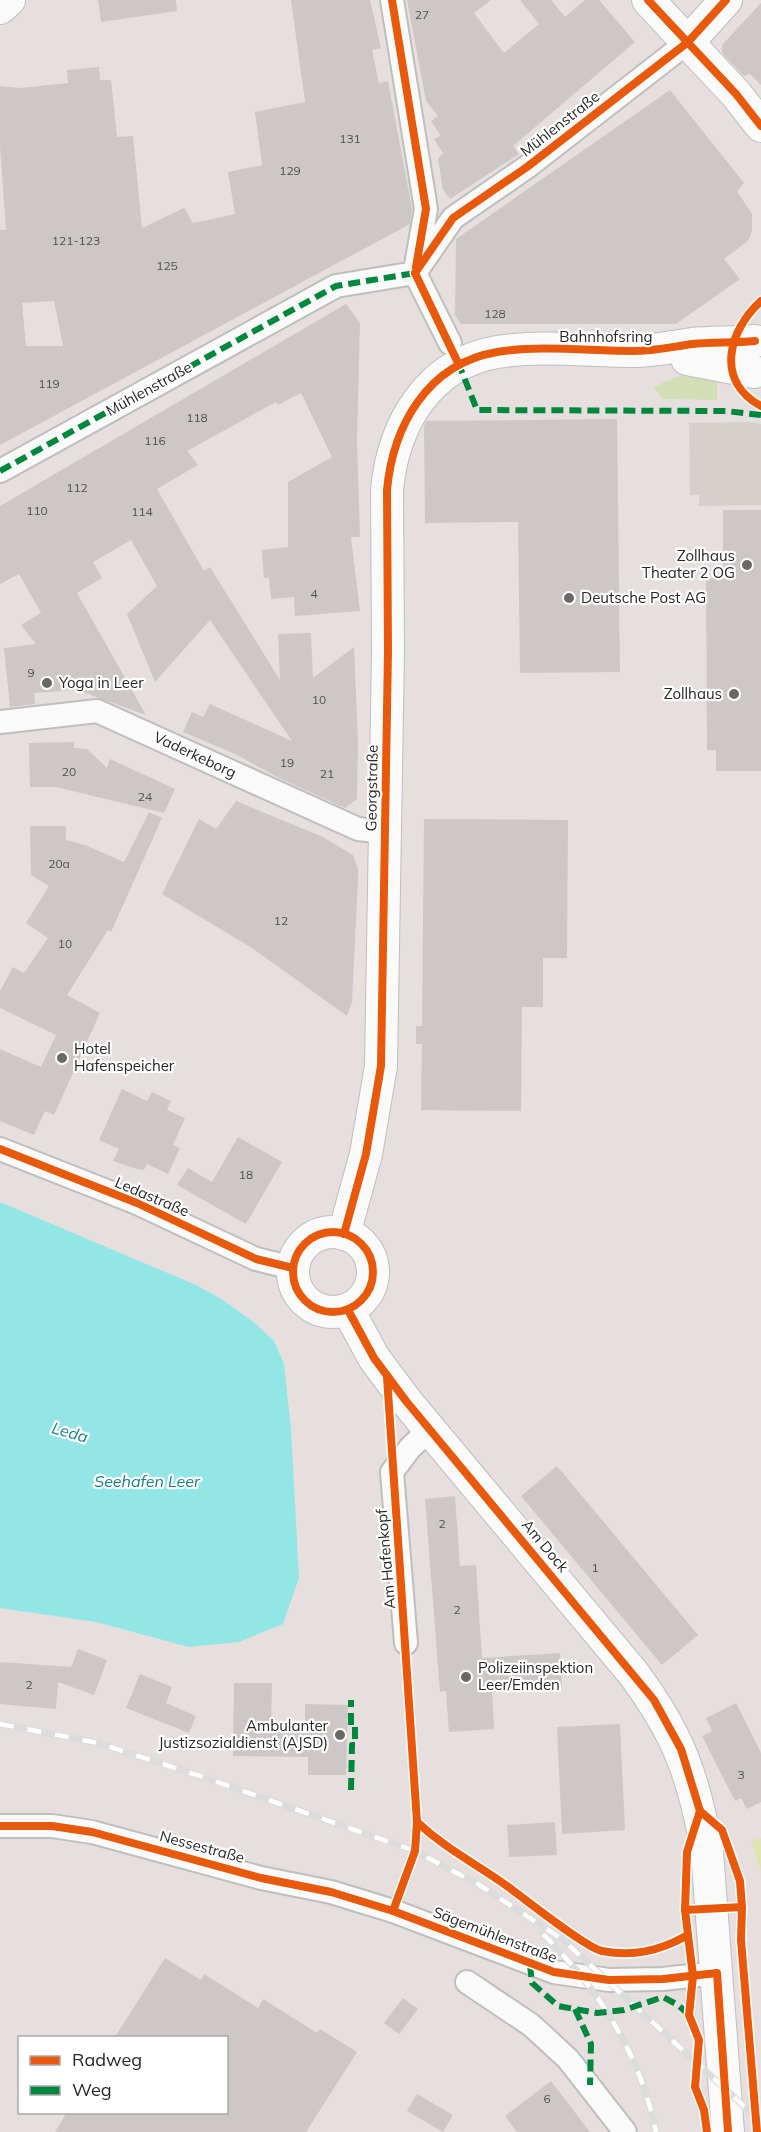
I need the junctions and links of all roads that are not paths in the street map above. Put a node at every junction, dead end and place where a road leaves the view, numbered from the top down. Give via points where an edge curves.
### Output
1 (9, 0) edge
2 (392, 0) edge
3 (648, 0) edge
4 (726, 0) edge
5 (0, 8) edge
6 (688, 42) junction
7 (761, 126) edge
8 (415, 273) junction
9 (455, 354) junction
10 (758, 357) edge
11 (0, 471) edge
12 (0, 722) edge
13 (385, 832) junction
14 (0, 1149) edge
15 (344, 1234) junction
16 (293, 1268) junction
17 (348, 1310) junction
18 (430, 1429) junction
19 (406, 1643) dead end
20 (0, 1826) edge
21 (393, 1911) joint
22 (717, 1973) junction
23 (467, 1982) dead end
24 (625, 2132) edge
25 (728, 2132) edge

1 - 5 main road
2 - 8 street via 426,209
3 - 6 main road
4 - 6 main road, Mühlenstraße
6 - 7 main road
6 - 8 street, Mühlenstraße via 527,167 453,218
8 - 9 street
8 - 11 street, Mühlenstraße via 336,286
9 - 10 main road, Bahnhofsring via 520,350 663,351 691,344
9 - 13 main road, Georgstraße via 410,410 389,465
12 - 13 street, Vaderkeborg via 97,711 358,829
13 - 15 main road, Georgstraße via 381,1066 366,1154
14 - 16 street, Ledastraße via 136,1203 256,1259
15 - 16 main road via 323,1233 311,1239 297,1254
15 - 17 main road via 364,1246 373,1267 366,1296
16 - 17 main road via 296,1288 309,1305 328,1312
17 - 18 main road, Am Dock via 387,1377
18 - 19 street, Am Hafenkopf via 392,1472
18 - 22 main road, Am Dock via 633,1673 669,1725 681,1749 700,1810
20 - 21 street, Nessestraße via 52,1826 92,1832
21 - 22 street, Sägemühlenstraße via 554,1972 609,1980
22 - 25 main road
23 - 24 street via 531,2025 568,2059

